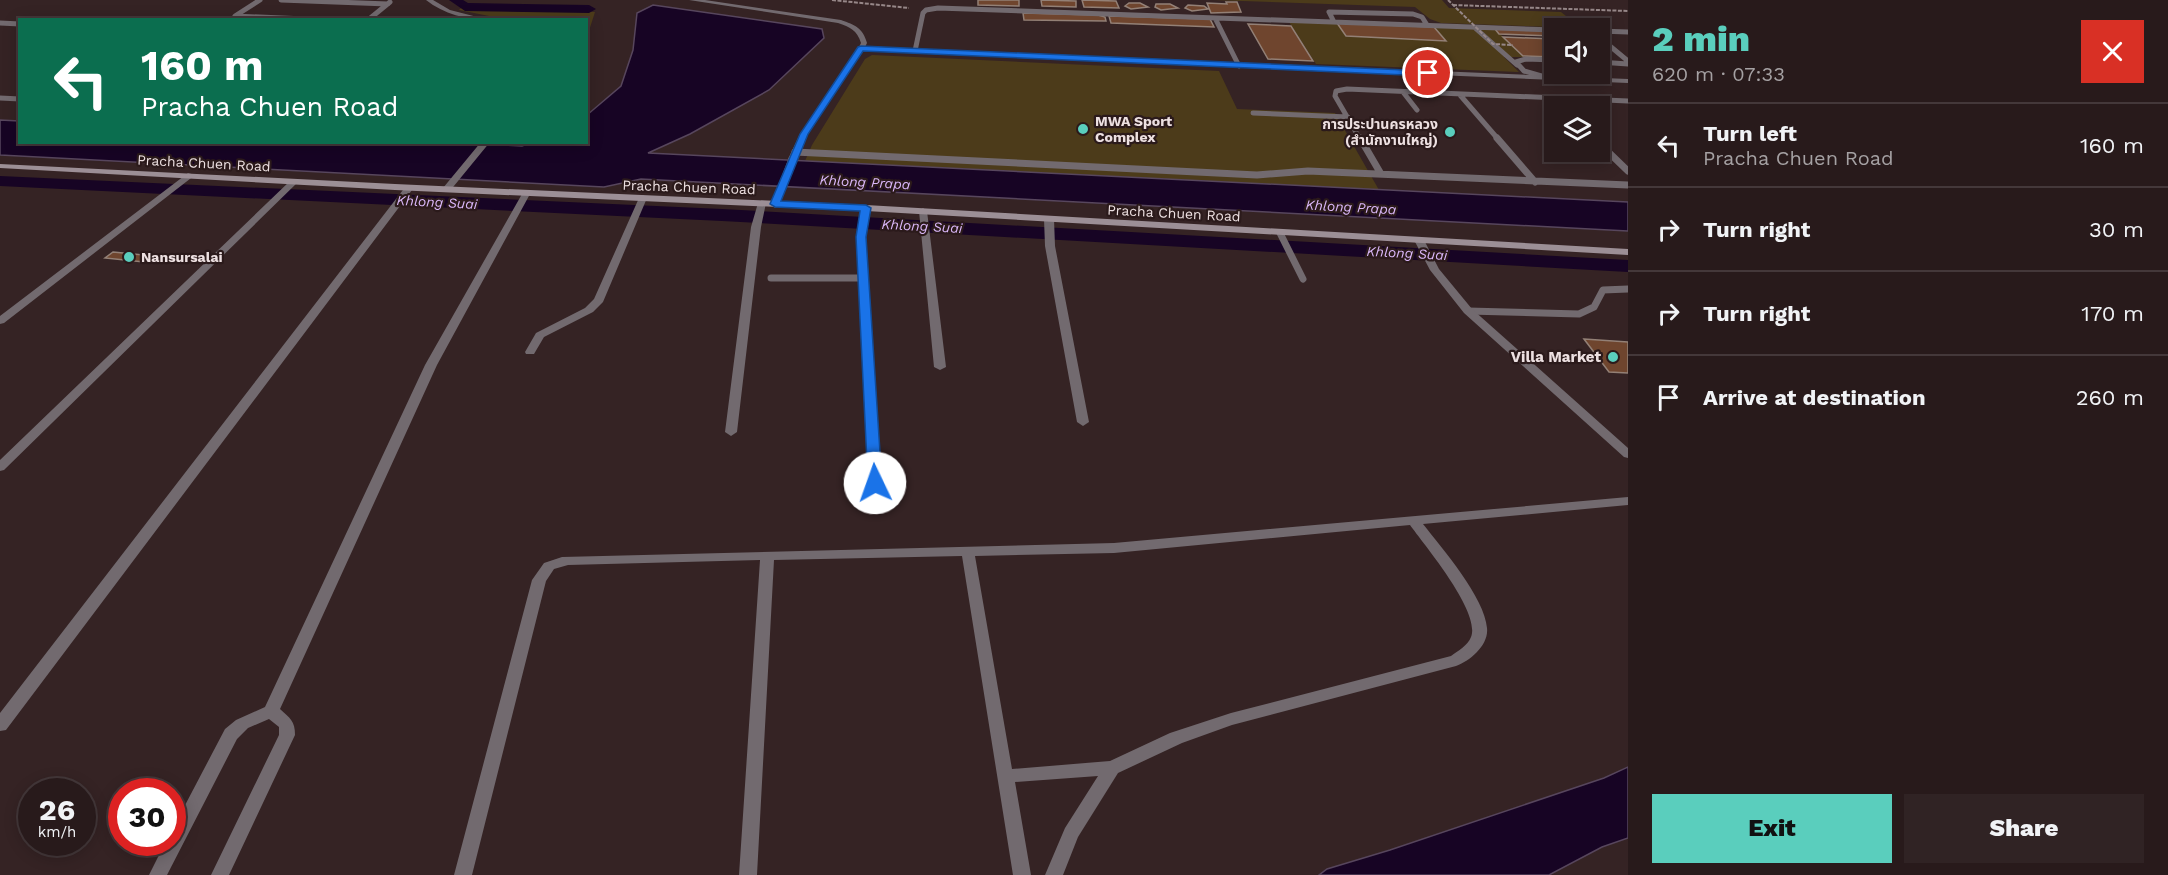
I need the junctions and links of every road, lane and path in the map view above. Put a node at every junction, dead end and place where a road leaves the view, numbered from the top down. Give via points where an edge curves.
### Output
1 (260, 0) edge
2 (281, 0) edge
3 (429, 0) edge
4 (692, 0) edge
5 (832, 0) edge
6 (1448, 0) edge
7 (391, 2) edge
8 (1453, 5) junction
9 (926, 10) junction
10 (1628, 11) edge
11 (235, 16) junction
12 (232, 18) edge
13 (282, 18) edge
14 (371, 18) edge
15 (478, 18) edge
16 (1215, 18) junction
17 (1334, 22) junction
18 (0, 23) edge
19 (18, 24) edge
20 (1427, 25) junction
21 (1474, 27) junction
22 (1544, 30) edge
23 (1610, 31) edge
24 (1628, 32) edge
25 (1513, 45) dead end
26 (1610, 47) edge
27 (861, 49) junction
28 (915, 51) junction
29 (1544, 60) edge
30 (1610, 62) edge
31 (1628, 63) edge
32 (1517, 65) junction
33 (1239, 66) junction
34 (1544, 76) edge
35 (1544, 78) edge
36 (1610, 80) edge
37 (1628, 81) edge
38 (1403, 92) junction
39 (1460, 94) junction
40 (0, 98) edge
41 (1544, 98) edge
42 (18, 99) edge
43 (1610, 100) edge
44 (1628, 101) edge
45 (1417, 110) dead end
46 (1253, 113) dead end
47 (1347, 117) junction
48 (484, 144) edge
49 (1610, 154) edge
50 (793, 155) junction
51 (0, 166) edge
52 (1628, 171) edge
53 (1381, 174) junction
54 (191, 175) junction
55 (294, 182) junction
56 (1535, 182) junction
57 (1628, 185) edge
58 (446, 190) junction
59 (402, 197) junction
60 (523, 198) junction
61 (643, 198) junction
62 (775, 204) junction
63 (761, 207) junction
64 (866, 208) junction
65 (924, 216) junction
66 (1049, 224) junction
67 (1281, 236) junction
68 (1421, 244) junction
69 (1628, 252) edge
70 (771, 278) dead end
71 (863, 278) junction
72 (1303, 279) dead end
73 (1628, 289) edge
74 (1468, 311) junction
75 (0, 321) edge
76 (530, 352) dead end
77 (940, 367) dead end
78 (1083, 422) dead end
79 (731, 432) dead end
80 (1628, 454) edge
81 (0, 467) edge
82 (875, 483) dead end
83 (1628, 501) edge
84 (1413, 520) junction
85 (968, 553) junction
86 (767, 558) junction
87 (271, 711) junction
88 (0, 725) edge
89 (1112, 768) junction
90 (1005, 776) junction
91 (158, 875) edge
92 (220, 875) edge
93 (463, 875) edge
94 (748, 875) edge
95 (1022, 875) edge
96 (1054, 875) edge

1 - 11 lane
2 - 7 lane
3 - 15 street via 448,11
4 - 27 street via 839,21 861,33
5 - 9 path
6 - 8 path, bridge
7 - 14 lane
8 - 10 path
8 - 25 path, bridge via 1493,44
9 - 16 lane
9 - 28 lane
11 - 12 lane
11 - 13 lane
16 - 17 lane
16 - 33 lane
17 - 20 lane
17 - 20 lane via 1329,12 1413,14 1422,17
18 - 19 lane
20 - 21 lane
21 - 22 lane
21 - 32 lane
23 - 24 lane
26 - 31 lane
27 - 28 street
27 - 50 street
28 - 33 street
29 - 32 lane via 1522,59
30 - 31 lane
32 - 34 lane
33 - 35 street
36 - 37 street
38 - 39 lane
38 - 45 lane
38 - 47 lane via 1336,91
39 - 41 lane
39 - 56 lane
40 - 42 lane
43 - 44 lane
46 - 47 lane
47 - 53 lane
48 - 58 street
49 - 52 lane
50 - 53 lane via 1257,175 1308,171
50 - 62 lane
51 - 54 main road, Pracha Chuen Road
53 - 56 lane
54 - 55 main road, Pracha Chuen Road
54 - 75 street
55 - 59 main road, Pracha Chuen Road
55 - 81 street
56 - 57 lane
58 - 59 main road, Pracha Chuen Road
58 - 60 main road, Pracha Chuen Road
59 - 88 street
60 - 61 main road, Pracha Chuen Road
60 - 87 street via 431,365
61 - 63 main road, Pracha Chuen Road
61 - 76 street via 599,300 589,310 540,335
62 - 63 main road, Pracha Chuen Road
62 - 64 main road, Pracha Chuen Road
63 - 79 street
64 - 65 main road, Pracha Chuen Road
64 - 71 street via 861,237
65 - 66 main road, Pracha Chuen Road
65 - 77 street
66 - 67 main road, Pracha Chuen Road
66 - 78 street
67 - 68 main road, Pracha Chuen Road
67 - 72 lane
68 - 69 main road, Pracha Chuen Road
68 - 74 street via 1435,270
70 - 71 lane
71 - 82 street
73 - 74 lane via 1603,290 1594,309 1579,314
74 - 80 street
83 - 84 street
84 - 85 street via 1114,548
84 - 89 street via 1473,604 1480,628 1474,647 1456,660 1232,719 1176,738
85 - 86 street
85 - 90 street
86 - 93 street via 567,560 549,566 539,580
86 - 94 street
87 - 91 street via 242,724 231,734
87 - 92 street via 287,725 287,735
89 - 90 street
89 - 96 street via 1071,833
90 - 95 street

